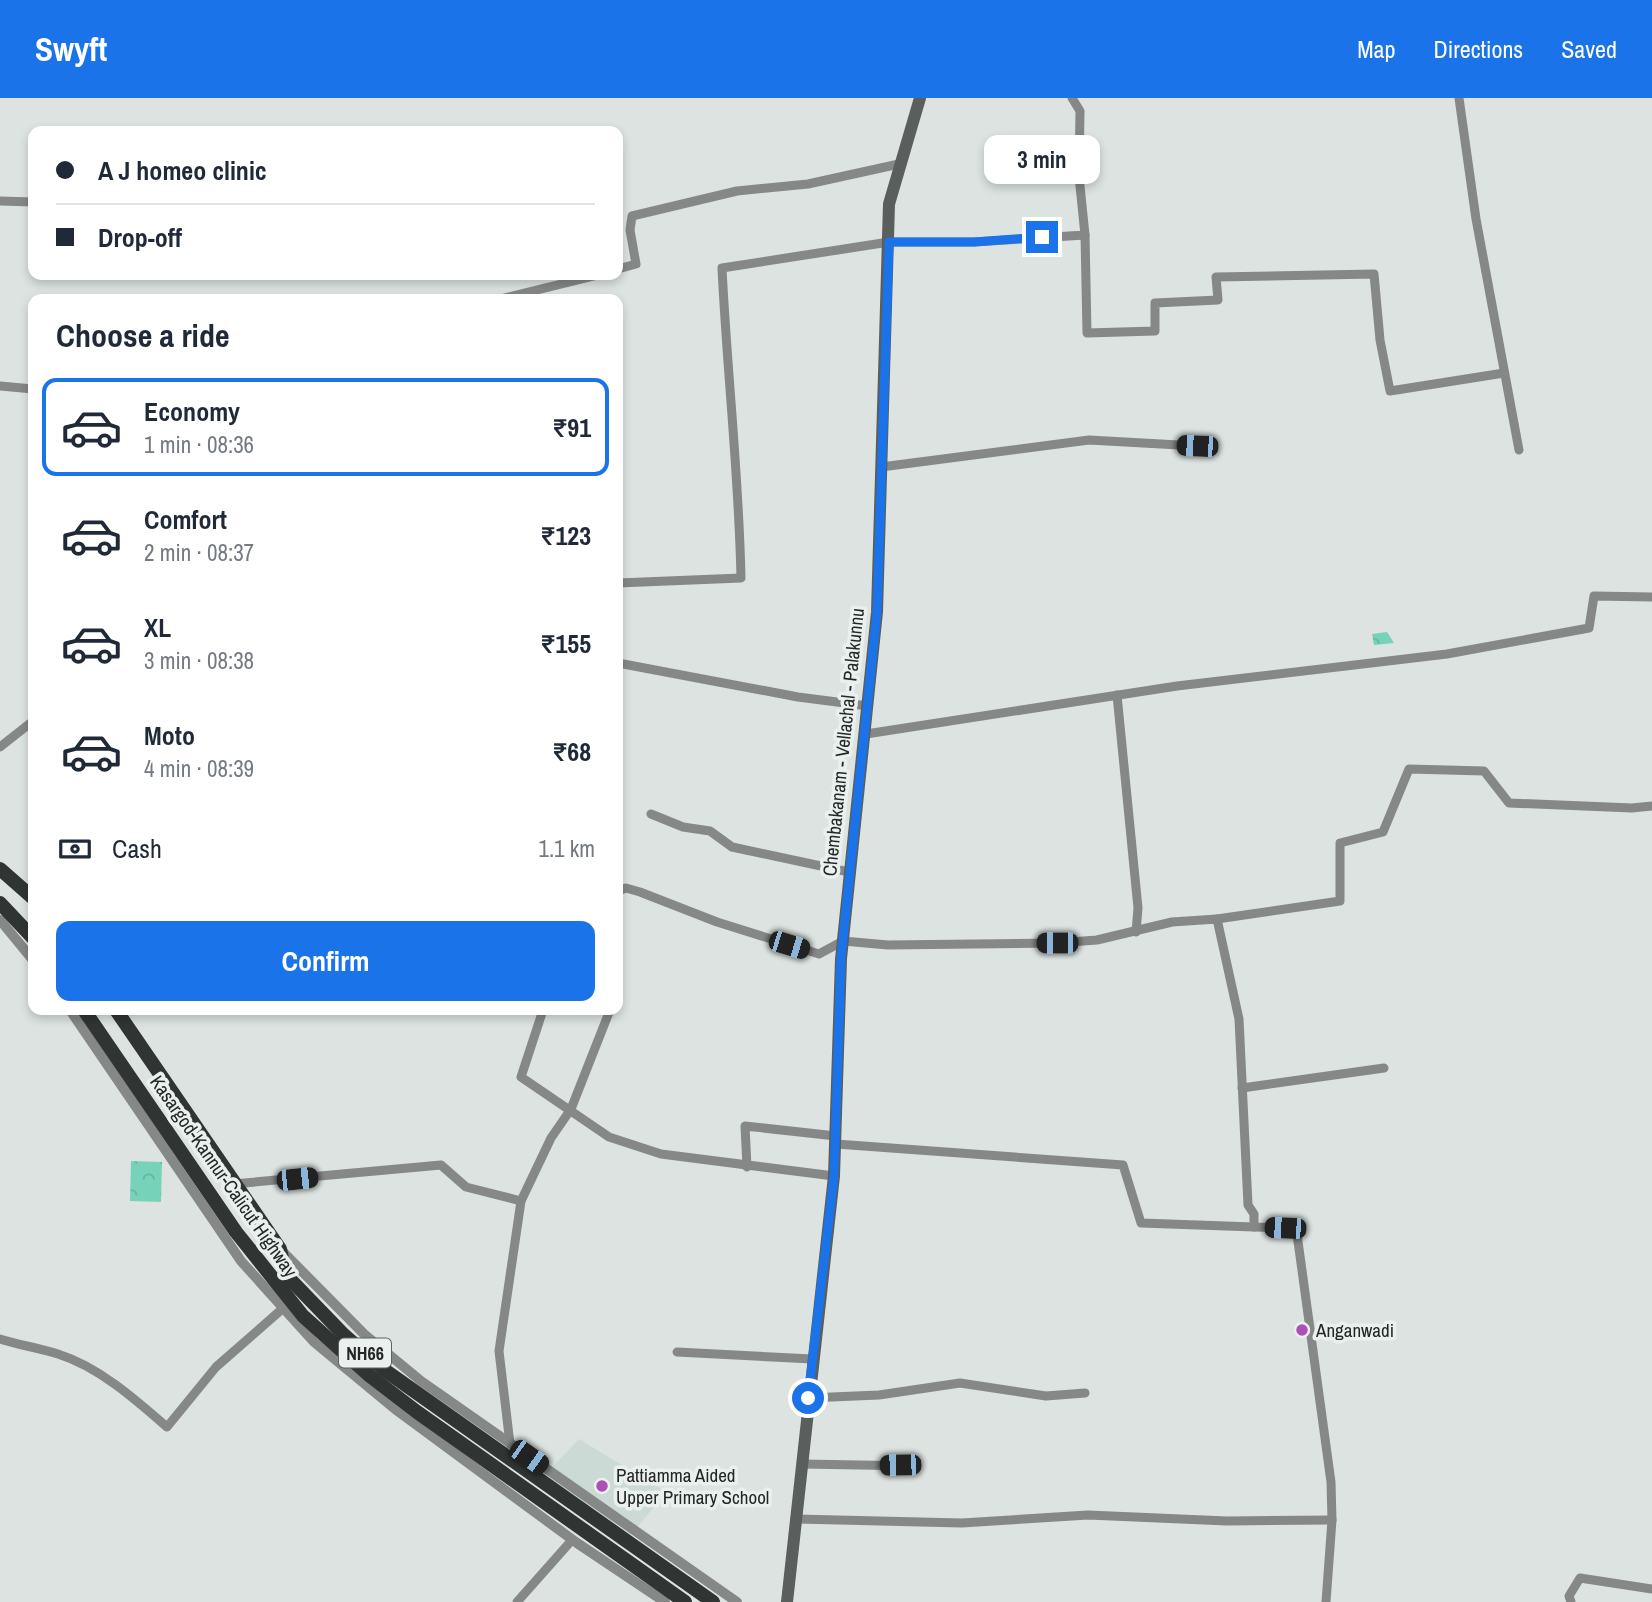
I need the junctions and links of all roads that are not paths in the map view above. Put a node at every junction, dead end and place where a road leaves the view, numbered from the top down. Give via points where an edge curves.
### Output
1 (920, 98) edge
2 (1072, 98) edge
3 (1459, 98) edge
4 (899, 164) junction
5 (0, 201) edge
6 (28, 202) edge
7 (1085, 235) junction
8 (889, 242) junction
9 (623, 268) edge
10 (578, 280) edge
11 (520, 294) edge
12 (1504, 373) junction
13 (0, 386) edge
14 (28, 389) edge
15 (1197, 446) dead end
16 (1519, 450) dead end
17 (881, 467) junction
18 (623, 583) edge
19 (1652, 597) edge
20 (623, 664) edge
21 (1117, 695) junction
22 (868, 706) junction
23 (28, 726) edge
24 (866, 734) junction
25 (0, 747) edge
26 (1652, 806) edge
27 (651, 814) dead end
28 (0, 869) edge
29 (849, 872) junction
30 (623, 889) edge
31 (28, 894) edge
32 (0, 903) edge
33 (0, 919) edge
34 (1217, 919) junction
35 (1136, 932) junction
36 (28, 933) edge
37 (843, 941) junction
38 (28, 954) edge
39 (73, 1015) edge
40 (87, 1015) edge
41 (119, 1015) edge
42 (541, 1015) edge
43 (608, 1015) edge
44 (1384, 1068) dead end
45 (1242, 1088) junction
46 (571, 1109) junction
47 (836, 1140) junction
48 (747, 1167) junction
49 (834, 1176) junction
50 (233, 1184) junction
51 (520, 1201) junction
52 (1254, 1227) junction
53 (280, 1249) junction
54 (281, 1310) junction
55 (0, 1339) edge
56 (677, 1352) dead end
57 (812, 1359) junction
58 (1085, 1393) dead end
59 (808, 1398) junction
60 (510, 1444) junction
61 (802, 1464) junction
62 (917, 1466) dead end
63 (797, 1519) junction
64 (1332, 1520) junction
65 (572, 1539) junction
66 (1652, 1589) edge
67 (517, 1602) edge
68 (665, 1602) edge
69 (685, 1602) edge
70 (713, 1602) edge
71 (737, 1602) edge
72 (787, 1602) edge
73 (1326, 1602) edge
74 (1570, 1602) edge

1 - 4 main road, Chembakanam - Vellachal - Palakunnu
2 - 7 street via 1080,111 1079,176
3 - 12 street
4 - 8 main road, Chembakanam - Vellachal - Palakunnu via 889,204
4 - 9 street via 808,184 737,191 632,216 636,264
5 - 6 street
7 - 8 street
7 - 12 street via 1087,333 1155,331 1155,303 1218,300 1216,277 1374,274 1390,391
8 - 17 main road, Chembakanam - Vellachal - Palakunnu
8 - 18 street via 722,268 741,578
10 - 11 street
12 - 16 street
13 - 14 street
15 - 17 street via 1089,440
17 - 22 main road, Chembakanam - Vellachal - Palakunnu via 877,612
19 - 21 street via 1594,596 1589,628 1447,654
20 - 22 street
21 - 24 street
21 - 35 street via 1139,908
22 - 24 main road, Chembakanam - Vellachal - Palakunnu
23 - 25 street
24 - 29 main road, Chembakanam - Vellachal - Palakunnu
26 - 34 street via 1508,803 1484,771 1409,768 1383,832 1340,843 1340,901
27 - 29 street via 683,827 710,831 732,847
28 - 31 highway
29 - 37 main road, Chembakanam - Vellachal - Palakunnu
30 - 37 street via 819,954
32 - 36 highway
33 - 38 street
34 - 35 street via 1172,922
34 - 45 street via 1239,1019
35 - 37 street via 1057,943 888,945
37 - 47 main road, Chembakanam - Vellachal - Palakunnu
39 - 54 street via 241,1261
40 - 69 highway, Kasargod-Kannur-Calicut Highway / NH66 via 236,1233 303,1315 417,1412
41 - 50 highway, Kasargod-Kannur-Calicut Highway / NH66
42 - 46 street via 520,1077
43 - 46 street
44 - 45 street
45 - 52 street via 1248,1205
46 - 48 street via 609,1137 661,1154
46 - 51 street
47 - 48 street via 744,1126
47 - 49 main road, Chembakanam - Vellachal - Palakunnu
47 - 52 street via 1123,1165 1141,1223
48 - 49 street
49 - 57 main road, Chembakanam - Vellachal - Palakunnu
50 - 51 street via 441,1165 466,1187
50 - 53 highway, Kasargod-Kannur-Calicut Highway / NH66
51 - 60 street via 499,1351
52 - 64 street via 1285,1228 1297,1234
53 - 60 street via 364,1334
53 - 70 highway, Kasargod-Kannur-Calicut Highway / NH66 via 286,1275 383,1369
54 - 55 street via 216,1367 167,1427 86,1367
54 - 65 street via 357,1381
56 - 57 street
57 - 59 main road, Chembakanam - Vellachal - Palakunnu
58 - 59 street via 1046,1395 960,1383 878,1395
59 - 61 main road, Chembakanam - Vellachal - Palakunnu
60 - 71 street
61 - 62 street
61 - 63 main road, Chembakanam - Vellachal - Palakunnu
63 - 64 street via 962,1523 1088,1515
63 - 72 main road, Chembakanam - Vellachal - Palakunnu
64 - 73 street
65 - 67 street
65 - 68 street
66 - 74 street via 1580,1578

